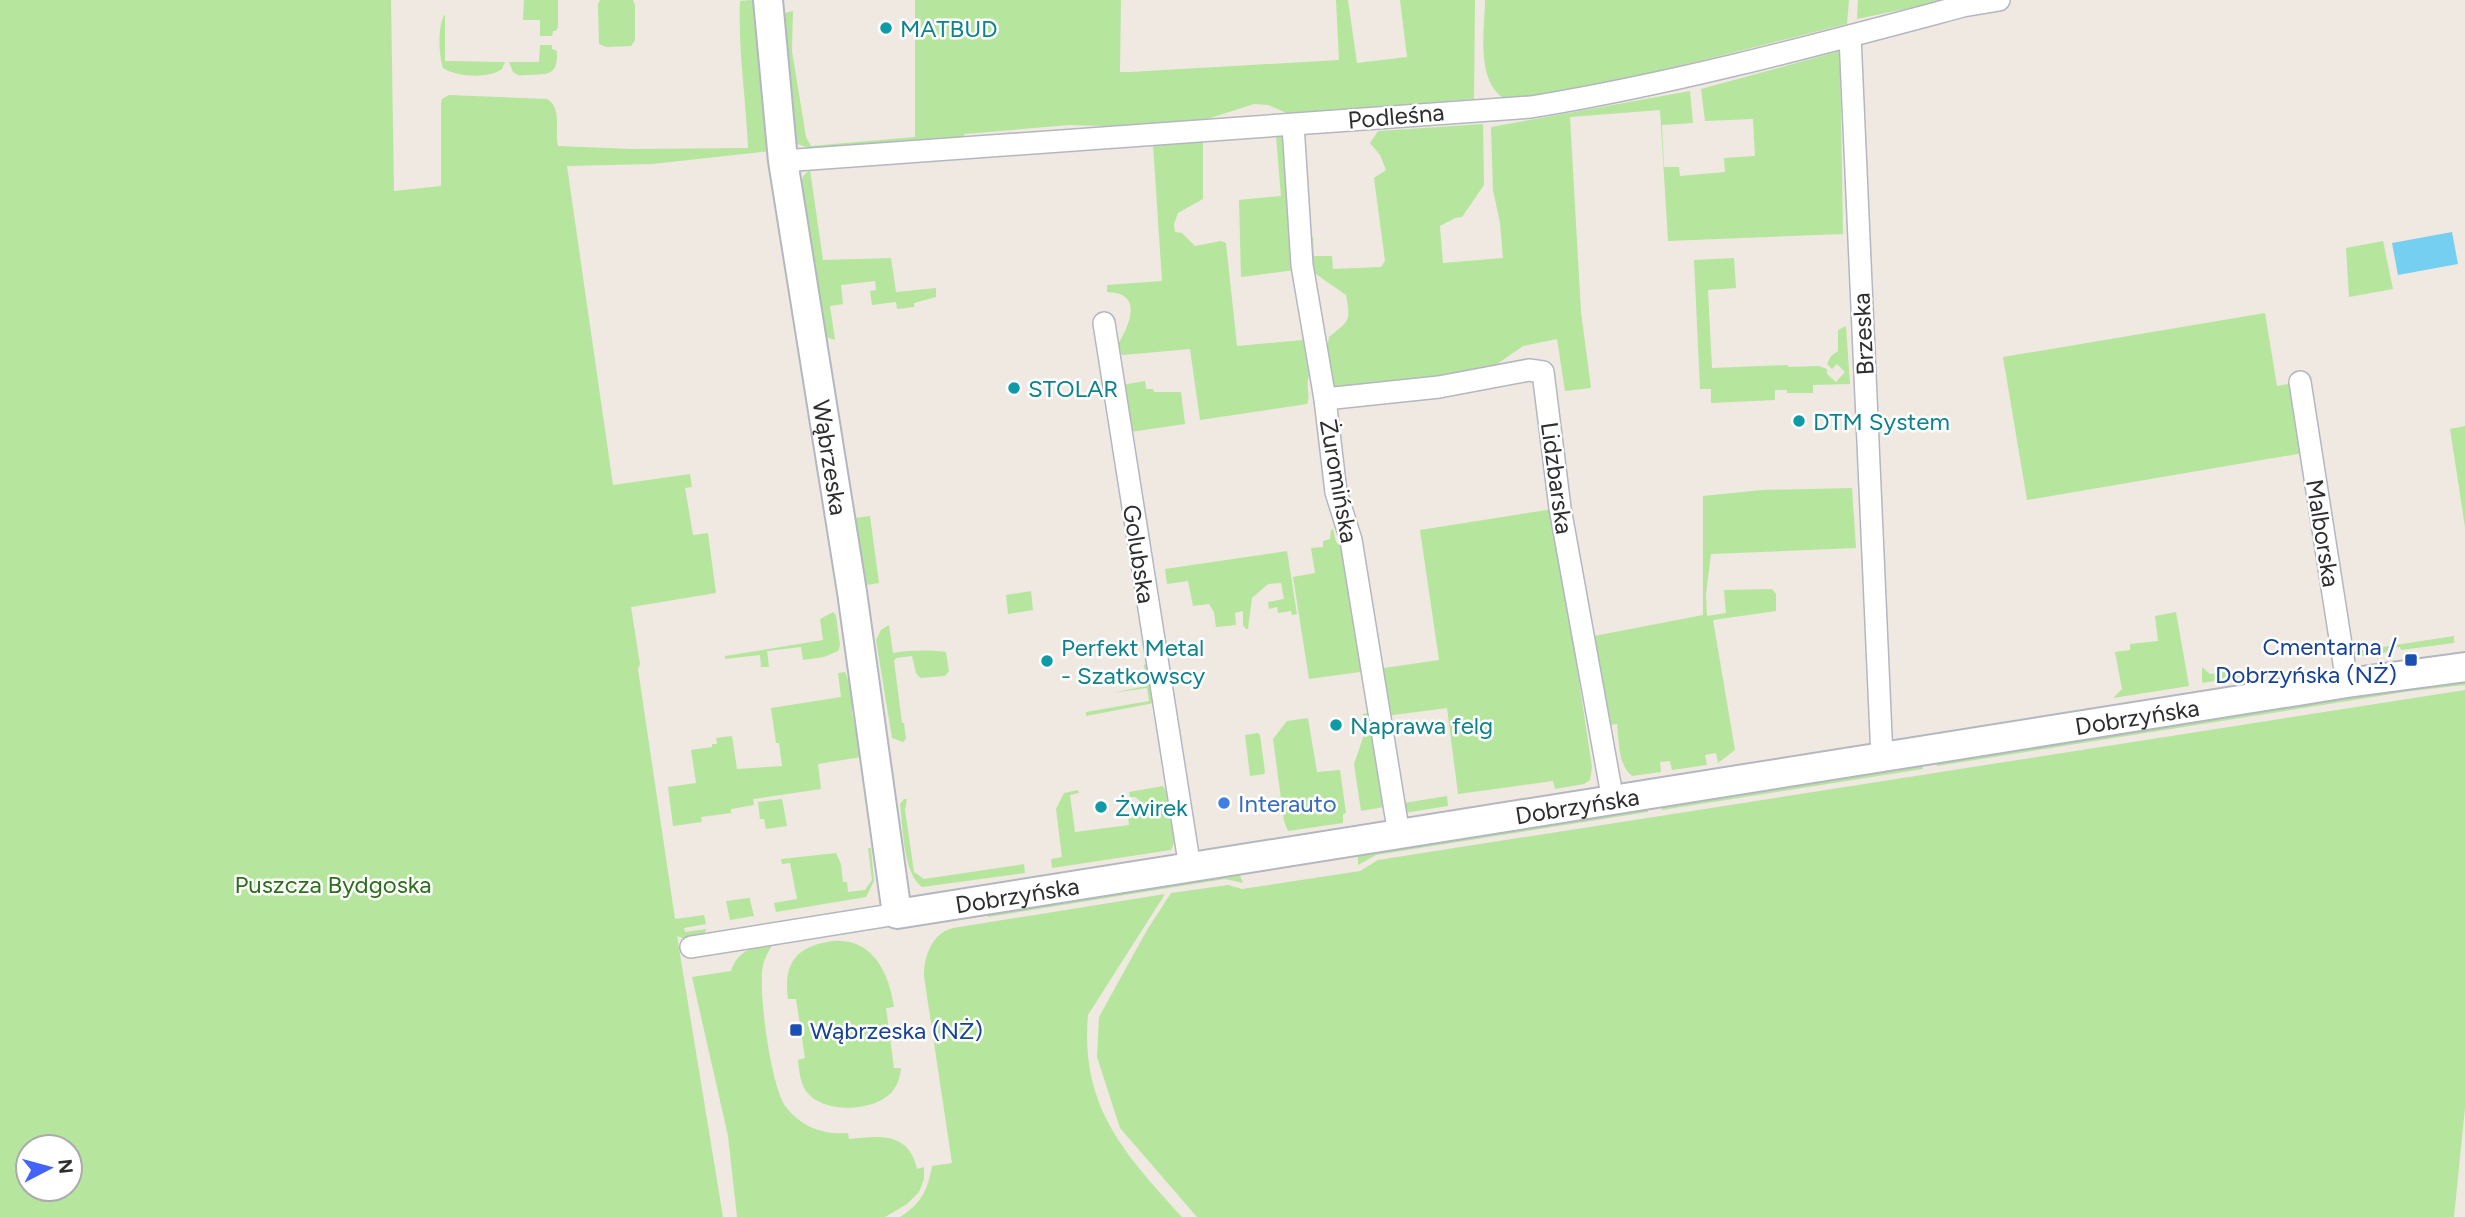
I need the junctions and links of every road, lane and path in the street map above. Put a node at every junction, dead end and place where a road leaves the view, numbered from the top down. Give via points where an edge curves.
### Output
1 (768, 0) edge
2 (1999, 0) edge
3 (1850, 36) junction
4 (1293, 125) junction
5 (783, 161) junction
6 (1104, 323) dead end
7 (2301, 382) dead end
8 (1325, 400) junction
9 (2465, 667) edge
10 (2347, 683) junction
11 (1882, 758) junction
12 (1613, 801) junction
13 (1399, 835) junction
14 (1190, 868) junction
15 (897, 914) junction
16 (691, 947) dead end

1 - 5 street, Wąbrzeska
2 - 3 street, Podleśna
3 - 4 street, Podleśna via 1601,96 1531,107
3 - 11 street, Brzeska
4 - 5 street, Podleśna
4 - 8 street, Żuromińska via 1302,265
5 - 15 street, Wąbrzeska via 852,592
6 - 14 street, Golubska
7 - 10 street, Malborska
8 - 12 street, Lidzbarska via 1439,387 1529,370 1543,372 1560,508
8 - 13 street, Żuromińska via 1336,492 1351,540
9 - 10 street, Dobrzyńska
10 - 11 street, Dobrzyńska
11 - 12 street, Dobrzyńska
12 - 13 street, Dobrzyńska
13 - 14 street, Dobrzyńska
14 - 15 street, Dobrzyńska
15 - 16 street, Dobrzyńska

